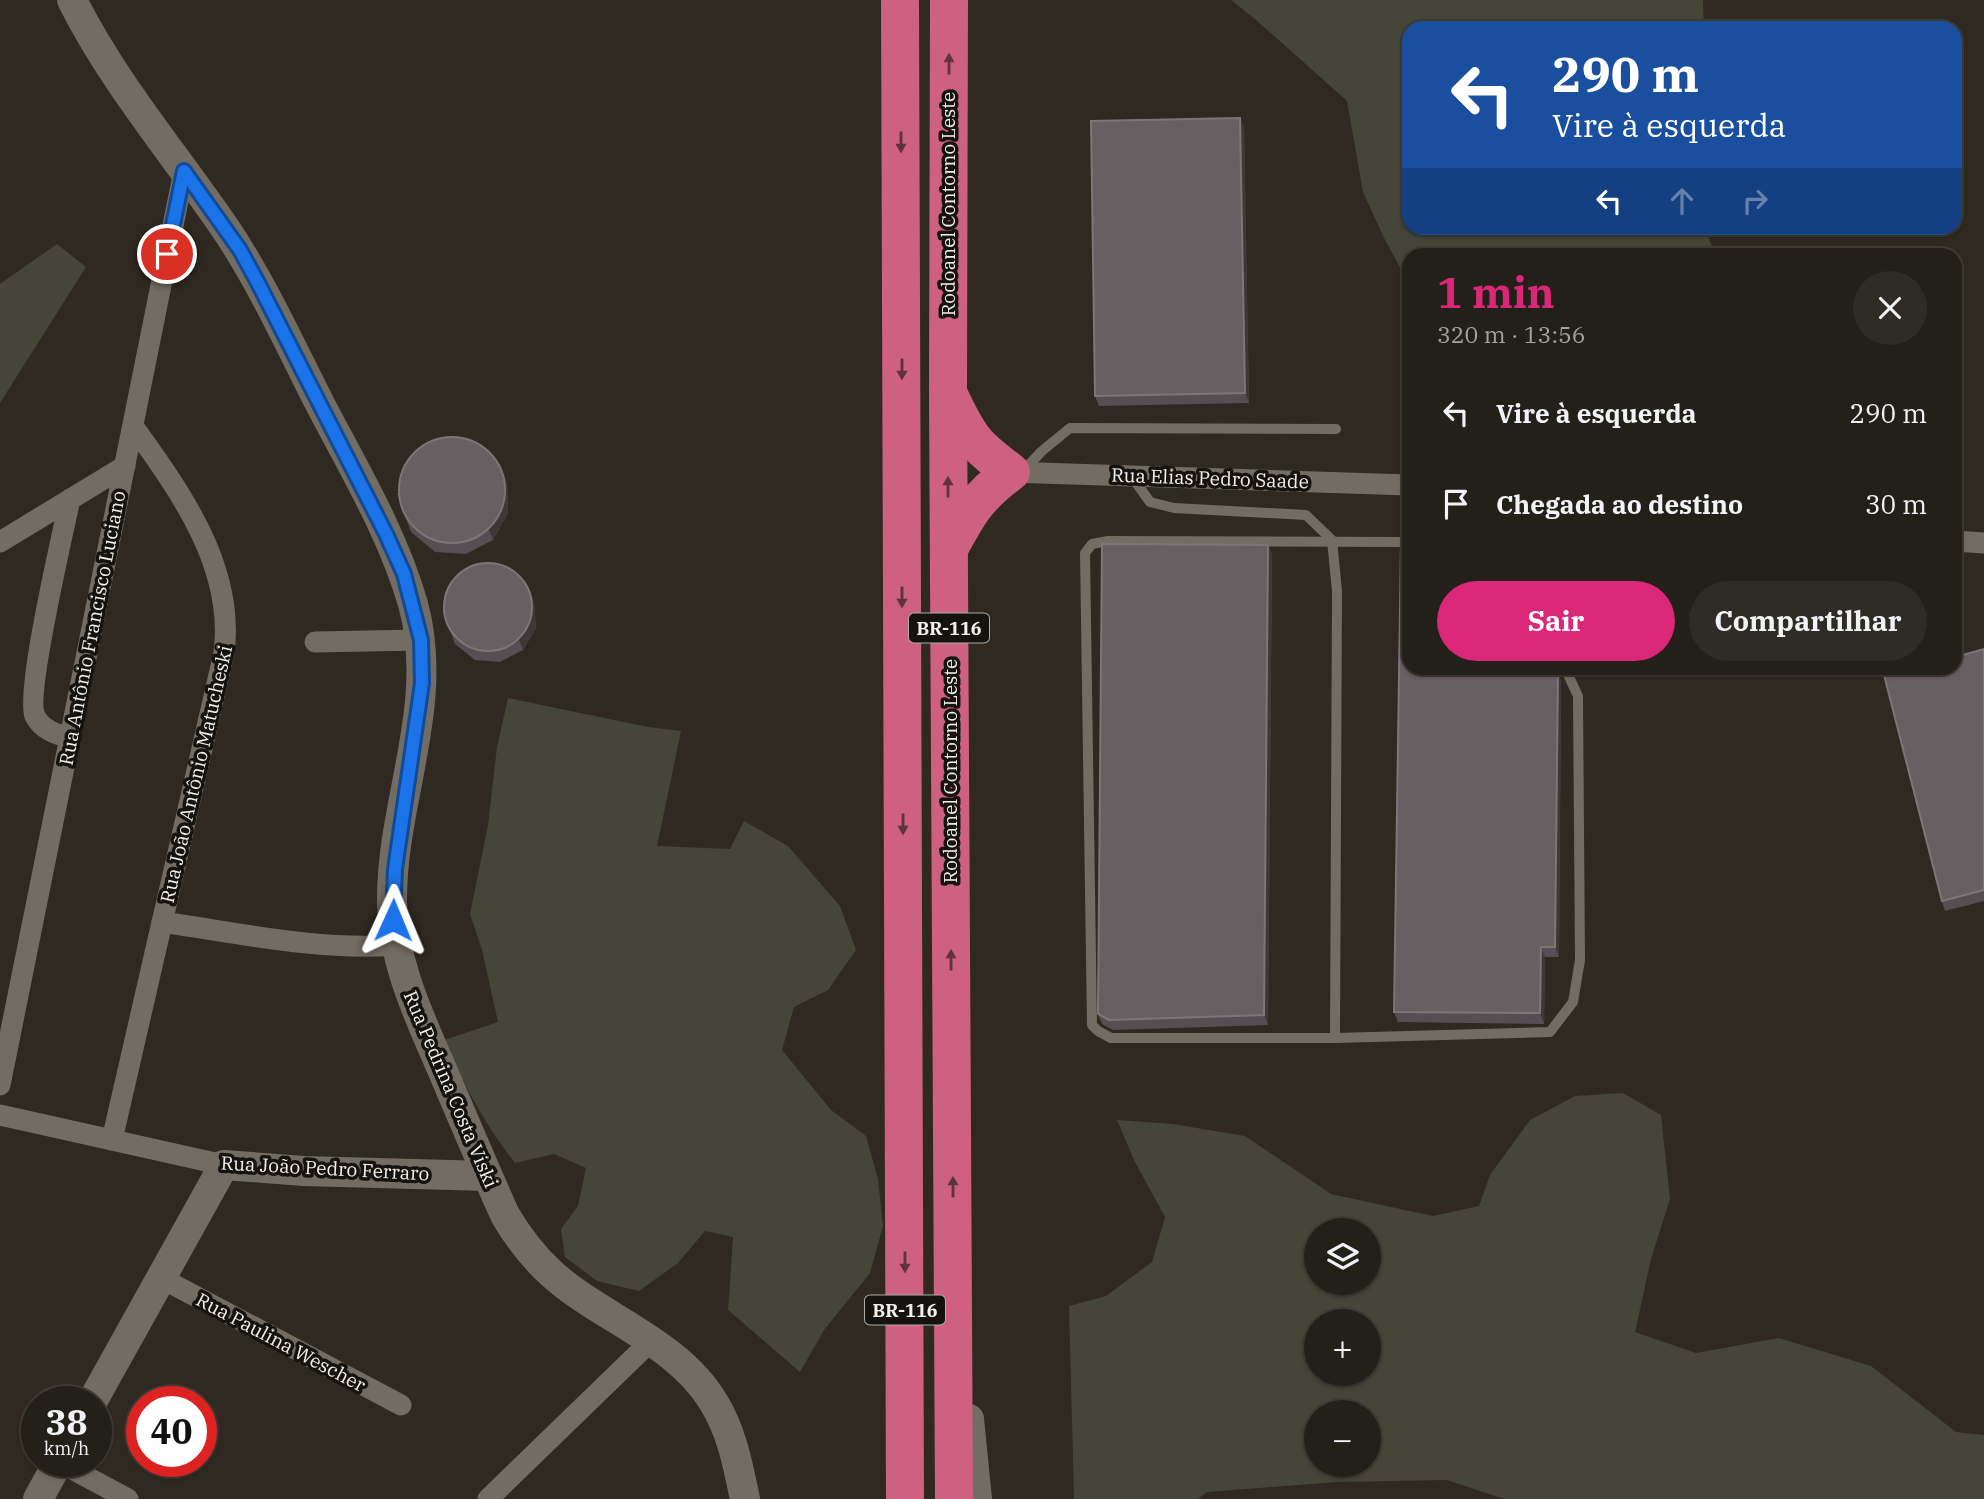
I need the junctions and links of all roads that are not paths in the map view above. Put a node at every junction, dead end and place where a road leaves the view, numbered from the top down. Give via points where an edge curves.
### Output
1 (72, 0) edge
2 (900, 0) edge
3 (949, 0) edge
4 (184, 171) junction
5 (948, 391) junction
6 (133, 426) junction
7 (1336, 429) dead end
8 (125, 466) junction
9 (1016, 472) junction
10 (1130, 475) junction
11 (1402, 485) edge
12 (70, 499) junction
13 (1332, 540) junction
14 (0, 542) edge
15 (1402, 542) edge
16 (1962, 542) edge
17 (1984, 544) edge
18 (948, 551) junction
19 (421, 640) junction
20 (315, 642) dead end
21 (1568, 675) edge
22 (70, 738) junction
23 (162, 922) junction
24 (396, 945) junction
25 (1335, 1038) junction
26 (0, 1085) edge
27 (0, 1115) edge
28 (112, 1140) junction
29 (224, 1166) junction
30 (487, 1176) junction
31 (953, 1255) junction
32 (161, 1278) junction
33 (650, 1342) junction
34 (101, 1386) edge
35 (401, 1405) dead end
36 (50, 1477) edge
37 (87, 1477) edge
38 (38, 1499) edge
39 (128, 1499) edge
40 (488, 1499) edge
41 (745, 1499) edge
42 (905, 1499) edge
43 (954, 1499) edge
44 (977, 1499) edge

1 - 4 street, Rua Pedrina Costa Viski via 111,69
2 -> 42 highway, BR-116
5 -> 3 highway, Rodoanel Contorno Leste / BR-116
4 - 6 street, Rua Antônio Francisco Luciano
4 - 19 street, Rua Pedrina Costa Viski via 240,250 365,491 404,574
5 - 9 highway via 969,436 985,453
18 -> 5 highway, Rodoanel Contorno Leste / BR-116
6 - 8 street, Rua Antônio Francisco Luciano
6 - 23 street, Rua João Antônio Matucheski via 190,510 205,540 226,607 224,653
7 - 9 lane via 1070,428
8 - 12 street
8 - 22 street, Rua Antônio Francisco Luciano
9 - 10 street, Rua Elias Pedro Saade
9 - 18 highway via 991,487 973,506
10 - 11 street, Rua Elias Pedro Saade
10 - 13 lane via 1150,502 1174,508 1306,515
12 - 14 street
12 - 22 street via 32,706 42,726
13 - 15 lane
13 - 25 lane via 1337,591
13 - 25 lane via 1108,541 1092,544 1085,553 1092,1025 1111,1038
16 - 17 street
31 -> 18 highway, Rodoanel Contorno Leste / BR-116
19 - 20 street
19 - 24 street, Rua Pedrina Costa Viski via 421,695 393,883
21 - 25 lane via 1578,696 1580,960 1573,1002 1550,1032
22 - 26 street, Rua Antônio Francisco Luciano
23 - 24 street via 313,943
23 - 28 street, Rua João Antônio Matucheski
24 - 30 street, Rua Pedrina Costa Viski via 413,1002
27 - 28 street, Rua João Pedro Ferraro
28 - 29 street, Rua João Pedro Ferraro
29 - 30 street, Rua João Pedro Ferraro
29 - 32 street
30 - 33 street, Rua Pedrina Costa Viski via 505,1215 536,1258 572,1289
31 - 43 highway, Rodoanel Contorno Leste / BR-116
31 - 44 street
32 - 34 street
32 - 35 street, Rua Paulina Wescher
33 - 40 street
33 - 41 street, Rua Pedrina Costa Viski via 683,1367 714,1402 734,1448
36 - 38 street
37 - 39 street

